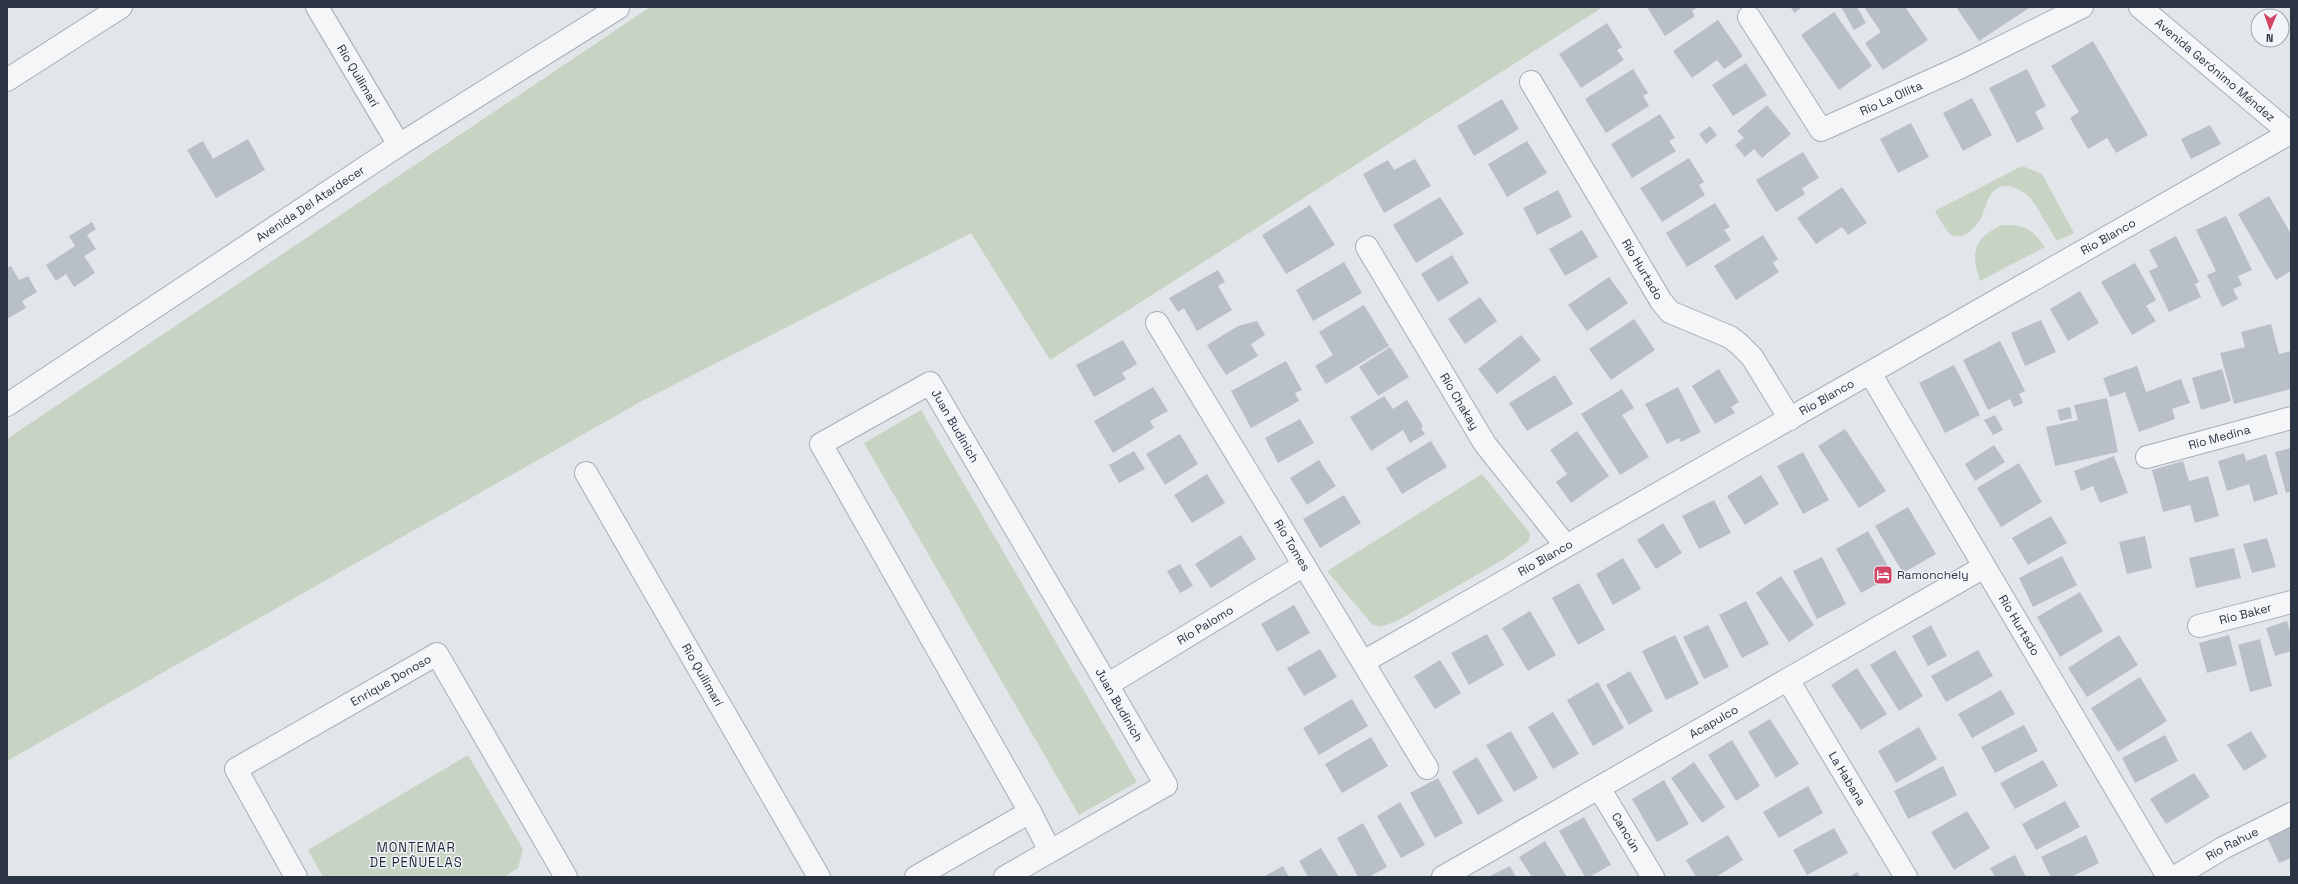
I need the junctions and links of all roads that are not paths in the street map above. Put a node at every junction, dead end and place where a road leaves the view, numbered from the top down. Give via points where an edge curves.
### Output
1 (121, 7) edge
2 (317, 7) edge
3 (2082, 7) edge
4 (2140, 7) edge
5 (618, 8) dead end
6 (1749, 17) dead end
7 (7, 80) edge
8 (1531, 82) dead end
9 (2290, 133) edge
10 (399, 145) junction
11 (1367, 247) dead end
12 (1157, 324) dead end
13 (1870, 373) junction
14 (7, 405) edge
15 (2291, 418) edge
16 (1790, 419) junction
17 (2147, 457) dead end
18 (586, 473) dead end
19 (1566, 546) junction
20 (1304, 565) junction
21 (1984, 567) junction
22 (2291, 602) edge
23 (2199, 626) dead end
24 (1363, 662) junction
25 (1788, 680) junction
26 (1108, 685) junction
27 (1427, 768) dead end
28 (1599, 788) junction
29 (1030, 812) junction
30 (2291, 814) edge
31 (1050, 852) junction
32 (559, 874) edge
33 (296, 877) edge
34 (819, 877) edge
35 (916, 877) edge
36 (1005, 877) edge
37 (1443, 877) edge
38 (1653, 877) edge
39 (1906, 877) edge
40 (2168, 877) edge
41 (2175, 877) edge

1 - 7 street
2 - 10 street, Río Quilimarí
3 - 6 street, Río La Ollita via 1961,67 1821,130
4 - 9 street, Avenida Gerónimo Méndez
5 - 10 street, Avenida Del Atardecer
8 - 16 street, Río Hurtado via 1661,301 1670,312 1730,337 1739,344 1752,357
9 - 13 street, Río Blanco
10 - 14 street, Avenida Del Atardecer
11 - 19 street, Río Chakay via 1485,444
12 - 20 street, Río Tomes
13 - 16 street, Río Blanco
13 - 21 street, Río Hurtado
15 - 17 street, Río Medina
16 - 19 street, Río Blanco
18 - 34 street, Río Quilimarí
19 - 24 street, Río Blanco
20 - 24 street, Río Tomes
20 - 26 street, Río Palomo
21 - 25 street, Acapulco
21 - 40 street, Río Hurtado
22 - 23 street, Río Baker
24 - 27 street, Río Tomes
25 - 28 street, Acapulco
25 - 39 street, La Habana
26 - 29 street, Juan Budinich via 930,383 821,444
26 - 31 street, Juan Budinich via 1166,785
28 - 37 street, Acapulco
28 - 38 street, Cancún
29 - 31 street, Juan Budinich
29 - 35 street
30 - 41 street, Río Rahue via 2223,848
31 - 36 street, Juan Budinich
32 - 33 street, Enrique Donoso via 437,654 236,769

